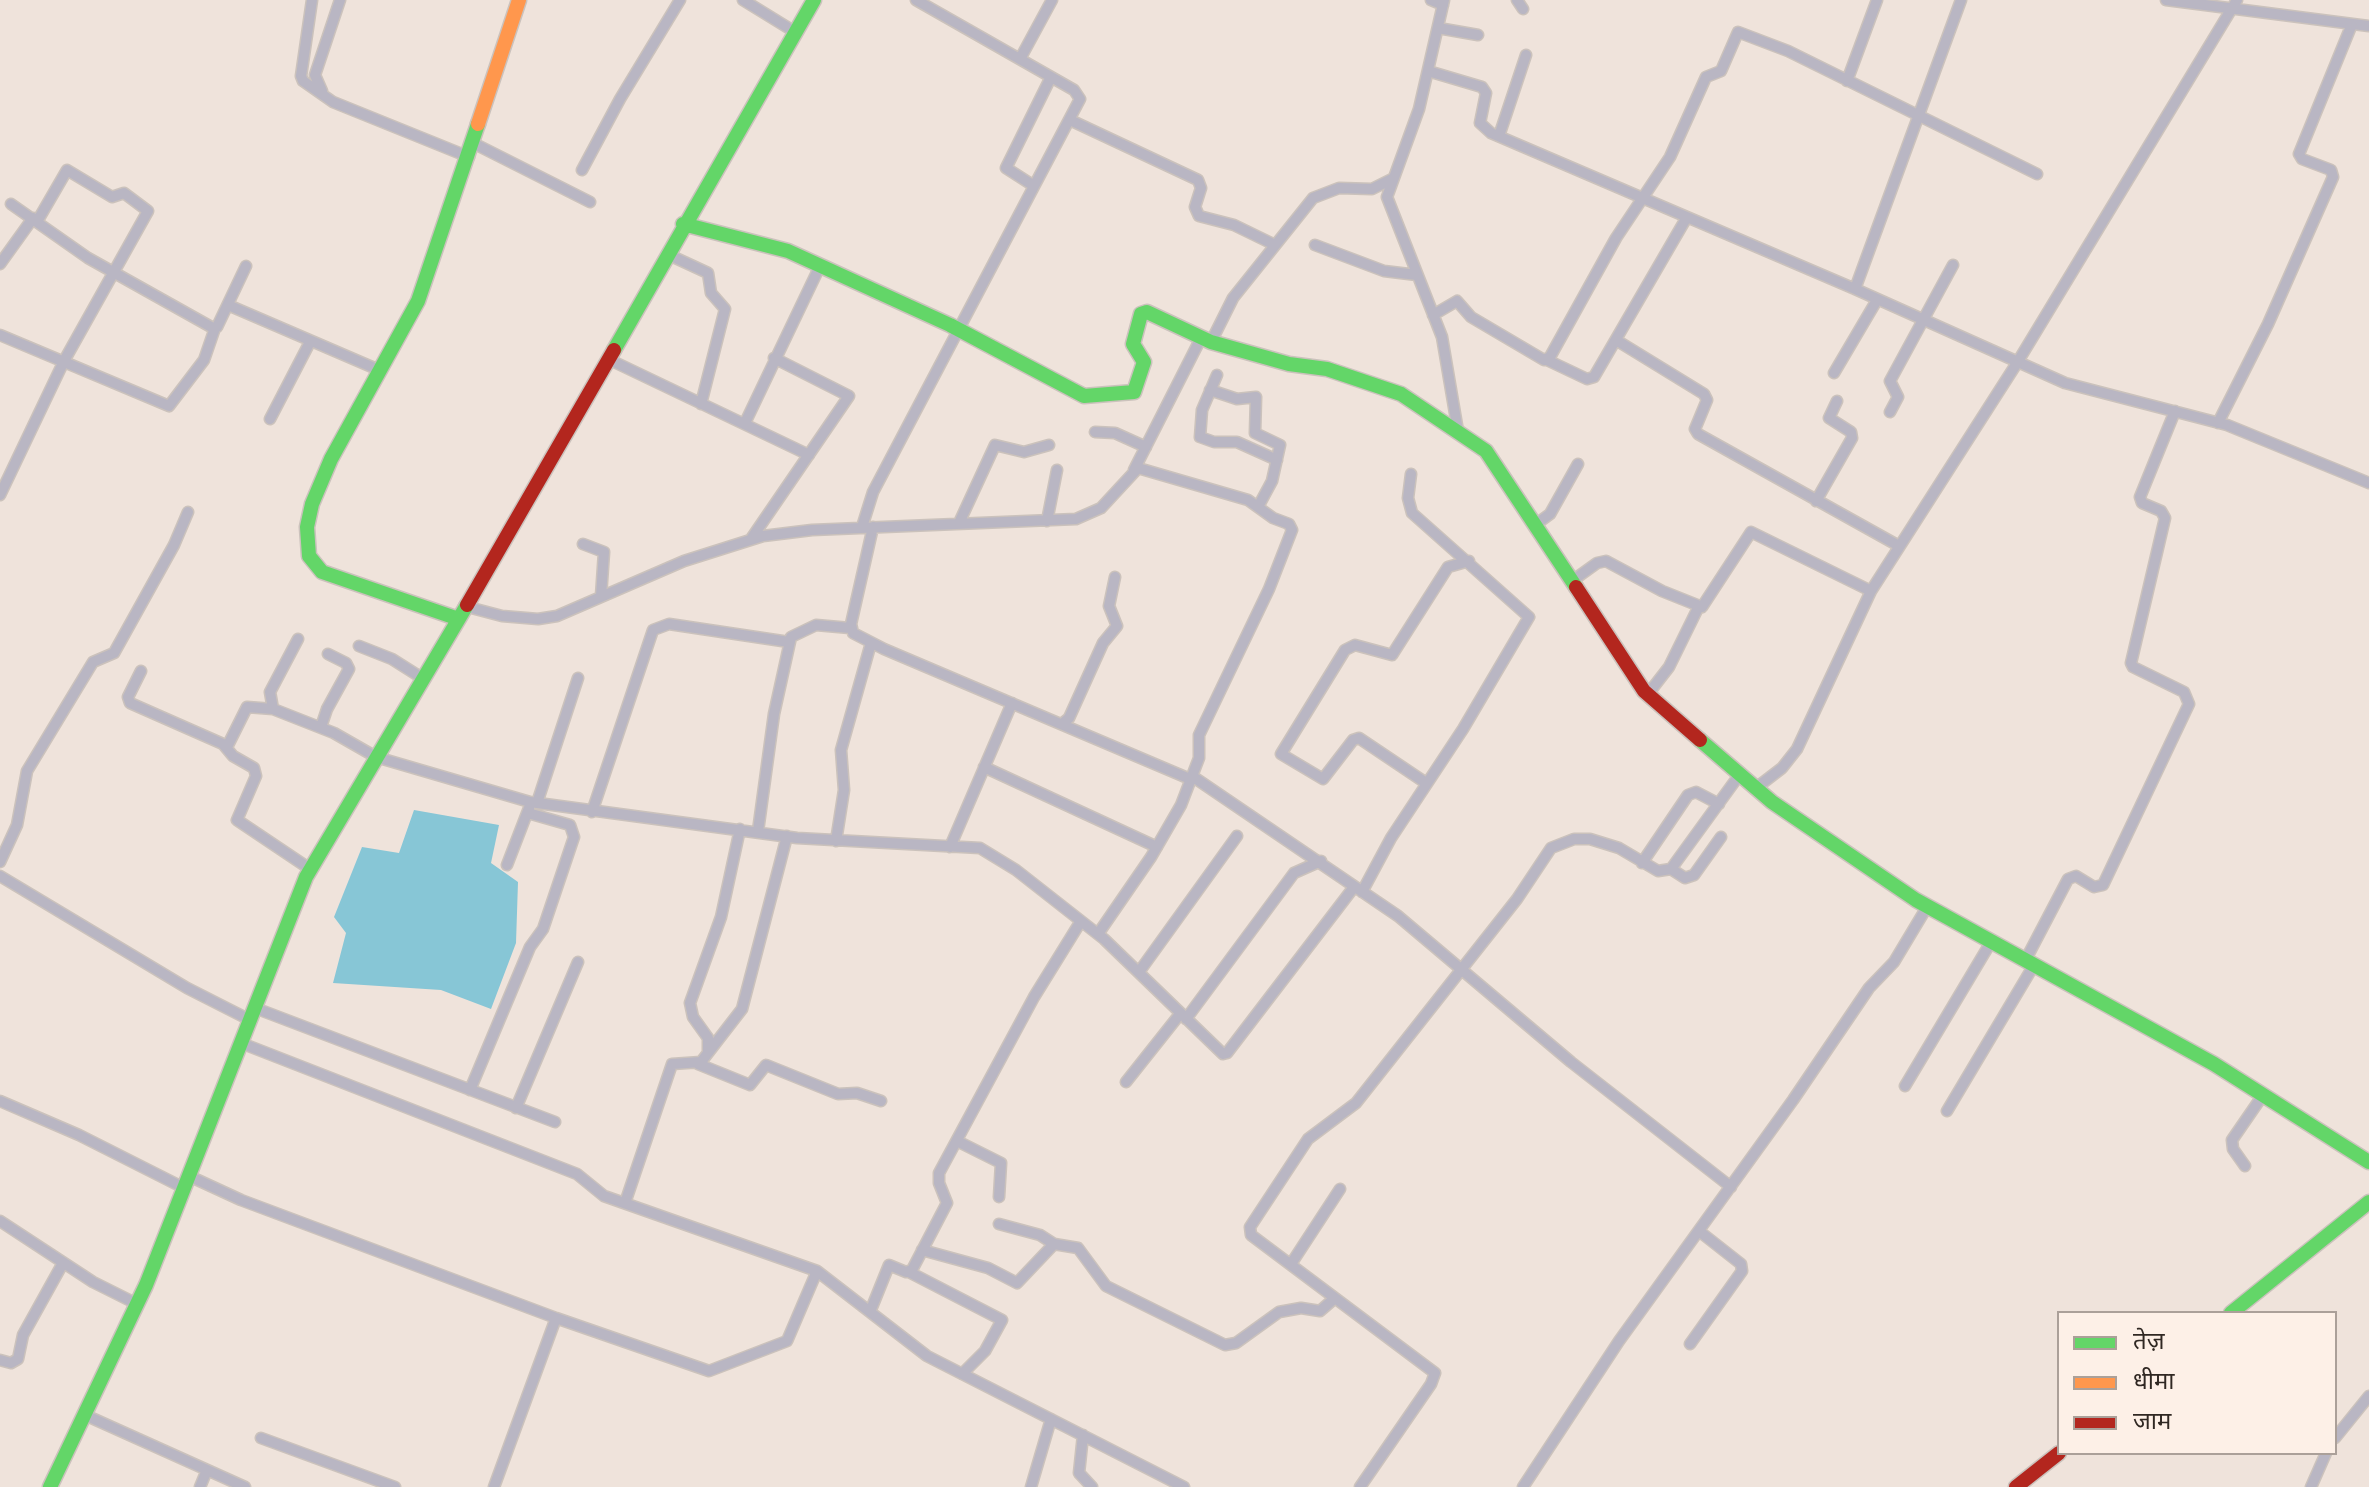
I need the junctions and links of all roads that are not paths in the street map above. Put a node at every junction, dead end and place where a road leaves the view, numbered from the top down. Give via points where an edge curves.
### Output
1 (312, 0) edge
2 (340, 0) edge
3 (519, 0) edge
4 (680, 0) edge
5 (743, 0) edge
6 (814, 0) edge
7 (916, 0) edge
8 (1052, 0) edge
9 (1431, 0) edge
10 (1877, 0) edge
11 (1961, 0) edge
12 (2166, 0) edge
13 (2184, 1) edge
14 (1443, 2) edge
15 (2234, 4) edge
16 (2352, 24) junction
17 (2369, 26) edge
18 (1438, 28) junction
19 (795, 32) junction
20 (1478, 35) dead end
21 (1526, 55) dead end
22 (1020, 59) junction
23 (1428, 71) junction
24 (1051, 77) junction
25 (1847, 81) junction
26 (325, 96) junction
27 (1918, 116) junction
28 (1070, 120) junction
29 (1499, 136) junction
30 (471, 150) junction
31 (582, 170) dead end
32 (2037, 174) dead end
33 (1392, 179) junction
34 (1034, 186) junction
35 (1645, 199) junction
36 (590, 202) dead end
37 (11, 204) dead end
38 (1687, 217) junction
39 (36, 219) junction
40 (683, 224) junction
41 (1273, 244) junction
42 (1315, 245) dead end
43 (667, 254) junction
44 (0, 264) edge
45 (1953, 265) dead end
46 (246, 266) dead end
47 (820, 266) junction
48 (112, 271) junction
49 (1417, 275) junction
50 (1855, 289) junction
51 (1877, 300) junction
52 (228, 305) junction
53 (1433, 315) junction
54 (1924, 323) junction
55 (215, 328) junction
56 (958, 330) junction
57 (0, 335) edge
58 (1206, 340) junction
59 (1616, 340) junction
60 (310, 342) junction
61 (774, 358) junction
62 (608, 359) junction
63 (1547, 360) junction
64 (64, 361) junction
65 (2017, 363) junction
66 (379, 370) junction
67 (1834, 373) dead end
68 (1217, 375) dead end
69 (1210, 390) junction
70 (1837, 401) dead end
71 (701, 404) junction
72 (2175, 411) junction
73 (1890, 412) dead end
74 (270, 419) dead end
75 (745, 423) junction
76 (2218, 423) junction
77 (1458, 431) junction
78 (1095, 432) dead end
79 (1049, 445) dead end
80 (1146, 447) junction
81 (809, 455) junction
82 (1277, 460) junction
83 (1578, 464) dead end
84 (1057, 470) dead end
85 (1134, 470) junction
86 (1411, 474) dead end
87 (2369, 483) edge
88 (0, 495) edge
89 (1816, 501) junction
90 (1258, 507) junction
91 (188, 512) dead end
92 (1047, 521) junction
93 (959, 523) junction
94 (1535, 525) junction
95 (867, 527) junction
96 (751, 539) junction
97 (583, 544) dead end
98 (1899, 546) junction
99 (1469, 561) junction
100 (1115, 577) dead end
101 (1572, 581) junction
102 (1871, 591) junction
103 (601, 596) junction
104 (1699, 606) junction
105 (460, 612) junction
106 (850, 628) junction
107 (298, 639) dead end
108 (789, 642) junction
109 (871, 643) junction
110 (359, 646) dead end
111 (328, 654) dead end
112 (141, 671) dead end
113 (422, 678) junction
114 (578, 678) dead end
115 (1648, 694) junction
116 (1012, 703) junction
117 (273, 709) junction
118 (1062, 724) junction
119 (321, 727) junction
120 (227, 747) junction
121 (376, 757) junction
122 (984, 767) junction
123 (1740, 774) junction
124 (1191, 778) junction
125 (1426, 783) junction
126 (1756, 788) junction
127 (1719, 804) junction
128 (532, 806) junction
129 (592, 812) junction
130 (740, 829) junction
131 (758, 831) junction
132 (787, 836) junction
133 (1237, 836) dead end
134 (1721, 837) dead end
135 (836, 841) junction
136 (950, 847) junction
137 (1157, 847) junction
138 (1321, 861) junction
139 (0, 862) edge
140 (1642, 863) junction
141 (507, 865) dead end
142 (310, 869) junction
143 (1671, 869) junction
144 (0, 876) edge
145 (1358, 890) junction
146 (1927, 907) junction
147 (1081, 921) junction
148 (1098, 934) junction
149 (1991, 942) junction
150 (578, 962) dead end
151 (2030, 963) junction
152 (1461, 970) junction
153 (1139, 972) junction
154 (252, 1014) junction
155 (1183, 1016) junction
156 (241, 1043) junction
157 (708, 1053) junction
158 (698, 1064) junction
159 (1126, 1082) dead end
160 (1905, 1086) dead end
161 (470, 1090) junction
162 (2263, 1095) junction
163 (0, 1101) edge
164 (881, 1101) dead end
165 (516, 1108) junction
166 (1947, 1111) dead end
167 (555, 1122) dead end
168 (957, 1141) junction
169 (2369, 1162) edge
170 (2245, 1166) dead end
171 (187, 1182) junction
172 (1731, 1187) junction
173 (1340, 1189) dead end
174 (999, 1197) dead end
175 (2369, 1202) edge
176 (625, 1203) junction
177 (0, 1221) edge
178 (999, 1224) dead end
179 (1699, 1231) junction
180 (1054, 1244) junction
181 (922, 1250) junction
182 (63, 1263) junction
183 (1291, 1264) junction
184 (817, 1271) junction
185 (909, 1272) junction
186 (1335, 1298) junction
187 (137, 1304) junction
188 (2233, 1311) edge
189 (870, 1312) junction
190 (556, 1318) junction
191 (1690, 1344) dead end
192 (0, 1360) edge
193 (962, 1374) junction
194 (2369, 1396) edge
195 (2365, 1410) edge
196 (85, 1415) junction
197 (1051, 1419) junction
198 (1083, 1435) junction
199 (2337, 1436) edge
200 (261, 1438) dead end
201 (2057, 1455) edge
202 (2325, 1455) edge
203 (207, 1470) junction
204 (241, 1486) edge
205 (50, 1487) edge
206 (200, 1487) edge
207 (395, 1487) edge
208 (494, 1487) edge
209 (1031, 1487) edge
210 (1092, 1487) edge
211 (1184, 1487) edge
212 (1360, 1487) edge
213 (1523, 1487) edge
214 (2016, 1487) edge
215 (2311, 1487) edge

1 - 26 street via 301,76
2 - 26 street via 315,75
3 - 30 street
4 - 31 street
5 - 19 street
6 - 19 street
7 - 22 street
8 - 22 street
9 - 14 street
10 - 25 street
11 - 27 street
12 - 13 street
13 - 15 street
14 - 18 street
15 - 16 street
15 - 65 street
16 - 17 street
16 - 76 street via 2299,154 2331,170 2333,177
18 - 20 street
18 - 23 street
19 - 40 street
21 - 29 street
22 - 24 street
23 - 29 street via 1482,87 1486,93 1480,123
23 - 33 street
24 - 28 street via 1078,94
24 - 34 street via 1007,162 1007,171
25 - 27 street
25 - 35 street via 1738,32 1721,71 1706,77
26 - 30 street
27 - 32 street
27 - 50 street
28 - 34 street
28 - 41 street via 1198,180 1199,216
29 - 35 street
30 - 36 street
30 - 66 street via 418,301
33 - 41 street via 1372,189 1339,188 1318,195
33 - 49 street via 1388,203
34 - 56 street
35 - 38 street
35 - 63 street via 1616,238
37 - 39 street
38 - 50 street
38 - 59 street
39 - 44 street
39 - 48 street
39 - 48 street via 67,170 110,196 121,192 146,209
40 - 43 street
40 - 47 street via 788,251
41 - 58 street
42 - 49 street via 1384,271
43 - 62 street
43 - 71 street via 708,273 711,293 726,312
45 - 54 street
46 - 52 street
47 - 56 street
47 - 61 street
48 - 55 street
48 - 64 street
49 - 53 street
50 - 51 street
51 - 54 street
51 - 67 street
52 - 55 street
52 - 60 street
53 - 63 street via 1457,301 1471,317
53 - 77 street via 1442,337
54 - 65 street
54 - 73 street via 1890,381 1898,397
55 - 64 street via 204,360 169,406
56 - 58 street via 1084,396 1134,392 1144,362 1133,344 1143,312
56 - 95 street via 873,492
57 - 64 street
58 - 77 street via 1327,369 1401,394
58 - 80 street
59 - 63 street via 1591,379
59 - 89 street via 1704,394 1698,434
60 - 66 street
60 - 74 street
61 - 75 street
61 - 81 street via 849,396
62 - 71 street
62 - 105 street
64 - 88 street
65 - 72 street via 2065,383
65 - 98 street
66 - 105 street via 312,504 309,556 322,572
68 - 69 street
69 - 82 street via 1237,399 1256,397 1254,431 1280,445
69 - 82 street via 1199,420 1200,437 1237,442
70 - 89 street via 1829,418 1852,438
71 - 75 street
72 - 76 street
72 - 151 street via 2140,497 2165,518 2131,663 2184,692 2189,704 2103,885 2094,887 2070,877
75 - 81 street
76 - 87 street
77 - 94 street via 1486,451
78 - 80 street via 1115,433
79 - 93 street via 1024,452 995,445
80 - 85 street
81 - 96 street
82 - 90 street
83 - 94 street via 1550,514
84 - 92 street
85 - 90 street via 1143,468 1240,496
85 - 92 street via 1089,516
86 - 99 street via 1412,513
89 - 98 street
90 - 124 street via 1292,530 1199,735 1199,758
91 - 139 street via 114,653 93,662 27,771 17,825
92 - 93 street
93 - 95 street
94 - 101 street
95 - 96 street
95 - 106 street
96 - 103 street
97 - 103 street via 604,552
98 - 102 street
99 - 125 street via 1529,617
99 - 125 street via 1448,567 1392,655 1355,645 1345,650 1281,754 1323,779 1359,738
100 - 118 street via 1109,606 1117,626
101 - 104 street via 1606,561
101 - 115 street
102 - 104 street via 1751,532 1706,605
102 - 126 street via 1797,749
103 - 105 street via 538,619
104 - 115 street via 1669,667
105 - 113 street
106 - 108 street via 812,626 796,632
106 - 109 street
107 - 117 street via 270,692
108 - 129 street via 669,624 653,630
108 - 131 street
109 - 116 street
109 - 135 street via 841,750 844,790
110 - 113 street
111 - 119 street via 349,669
112 - 120 street via 130,703
113 - 121 street
114 - 128 street
115 - 123 street
116 - 118 street
116 - 122 street
117 - 119 street
117 - 120 street via 247,707
118 - 124 street
119 - 121 street
120 - 142 street via 256,772 237,815 239,824
121 - 128 street
121 - 142 street
122 - 136 street
122 - 137 street
123 - 126 street
123 - 127 street
124 - 137 street
124 - 138 street
125 - 145 street
126 - 146 street
127 - 140 street via 1696,792 1688,795
127 - 143 street
128 - 129 street
128 - 141 street
128 - 161 street via 570,825 574,837 543,929 530,947
129 - 130 street
130 - 131 street
130 - 157 street via 721,917 690,1003 708,1038
131 - 132 street
132 - 135 street
132 - 157 street via 742,1009
133 - 153 street
134 - 143 street via 1694,875 1685,878
135 - 136 street
136 - 147 street via 988,852
137 - 148 street
138 - 145 street
138 - 155 street via 1294,873
140 - 143 street via 1658,871
140 - 152 street via 1590,839 1551,848
142 - 154 street
144 - 154 street via 187,988
145 - 152 street via 1398,916
145 - 155 street via 1227,1053 1218,1051
146 - 149 street
146 - 172 street via 1894,962 1869,988
147 - 148 street
147 - 168 street
148 - 153 street
149 - 151 street
149 - 160 street
150 - 165 street
151 - 162 street
151 - 166 street
152 - 172 street
152 - 183 street via 1356,1103 1308,1139 1250,1227 1251,1235
153 - 155 street
154 - 156 street
154 - 161 street
155 - 159 street
156 - 171 street
156 - 176 street via 577,1174 604,1196
157 - 158 street
158 - 164 street via 750,1085 766,1065 838,1094 857,1093
158 - 176 street via 677,1061 668,1071
161 - 165 street
162 - 169 street
162 - 170 street via 2232,1140
163 - 171 street
165 - 167 street
168 - 174 street via 1001,1163
168 - 181 street via 938,1179 947,1203
171 - 187 street
171 - 190 street
172 - 179 street
173 - 183 street
175 - 188 street
176 - 184 street
177 - 182 street
178 - 180 street
179 - 191 street via 1742,1267
179 - 213 street
180 - 181 street via 1017,1283 988,1268
180 - 186 street via 1082,1250 1106,1286 1225,1345 1236,1343 1279,1312 1320,1311
181 - 185 street
182 - 187 street
182 - 192 street via 23,1335 18,1359
183 - 186 street
184 - 189 street
184 - 190 street via 787,1341 715,1371
185 - 189 street via 889,1265
185 - 193 street via 1002,1320 985,1351
186 - 212 street via 1435,1373
187 - 196 street
189 - 193 street via 927,1356
190 - 208 street
193 - 197 street
194 - 195 street
195 - 199 street
196 - 203 street
196 - 205 street
197 - 198 street
197 - 209 street
198 - 210 street via 1079,1473
198 - 211 street
200 - 207 street
201 - 214 street
202 - 215 street
203 - 204 street
203 - 206 street

